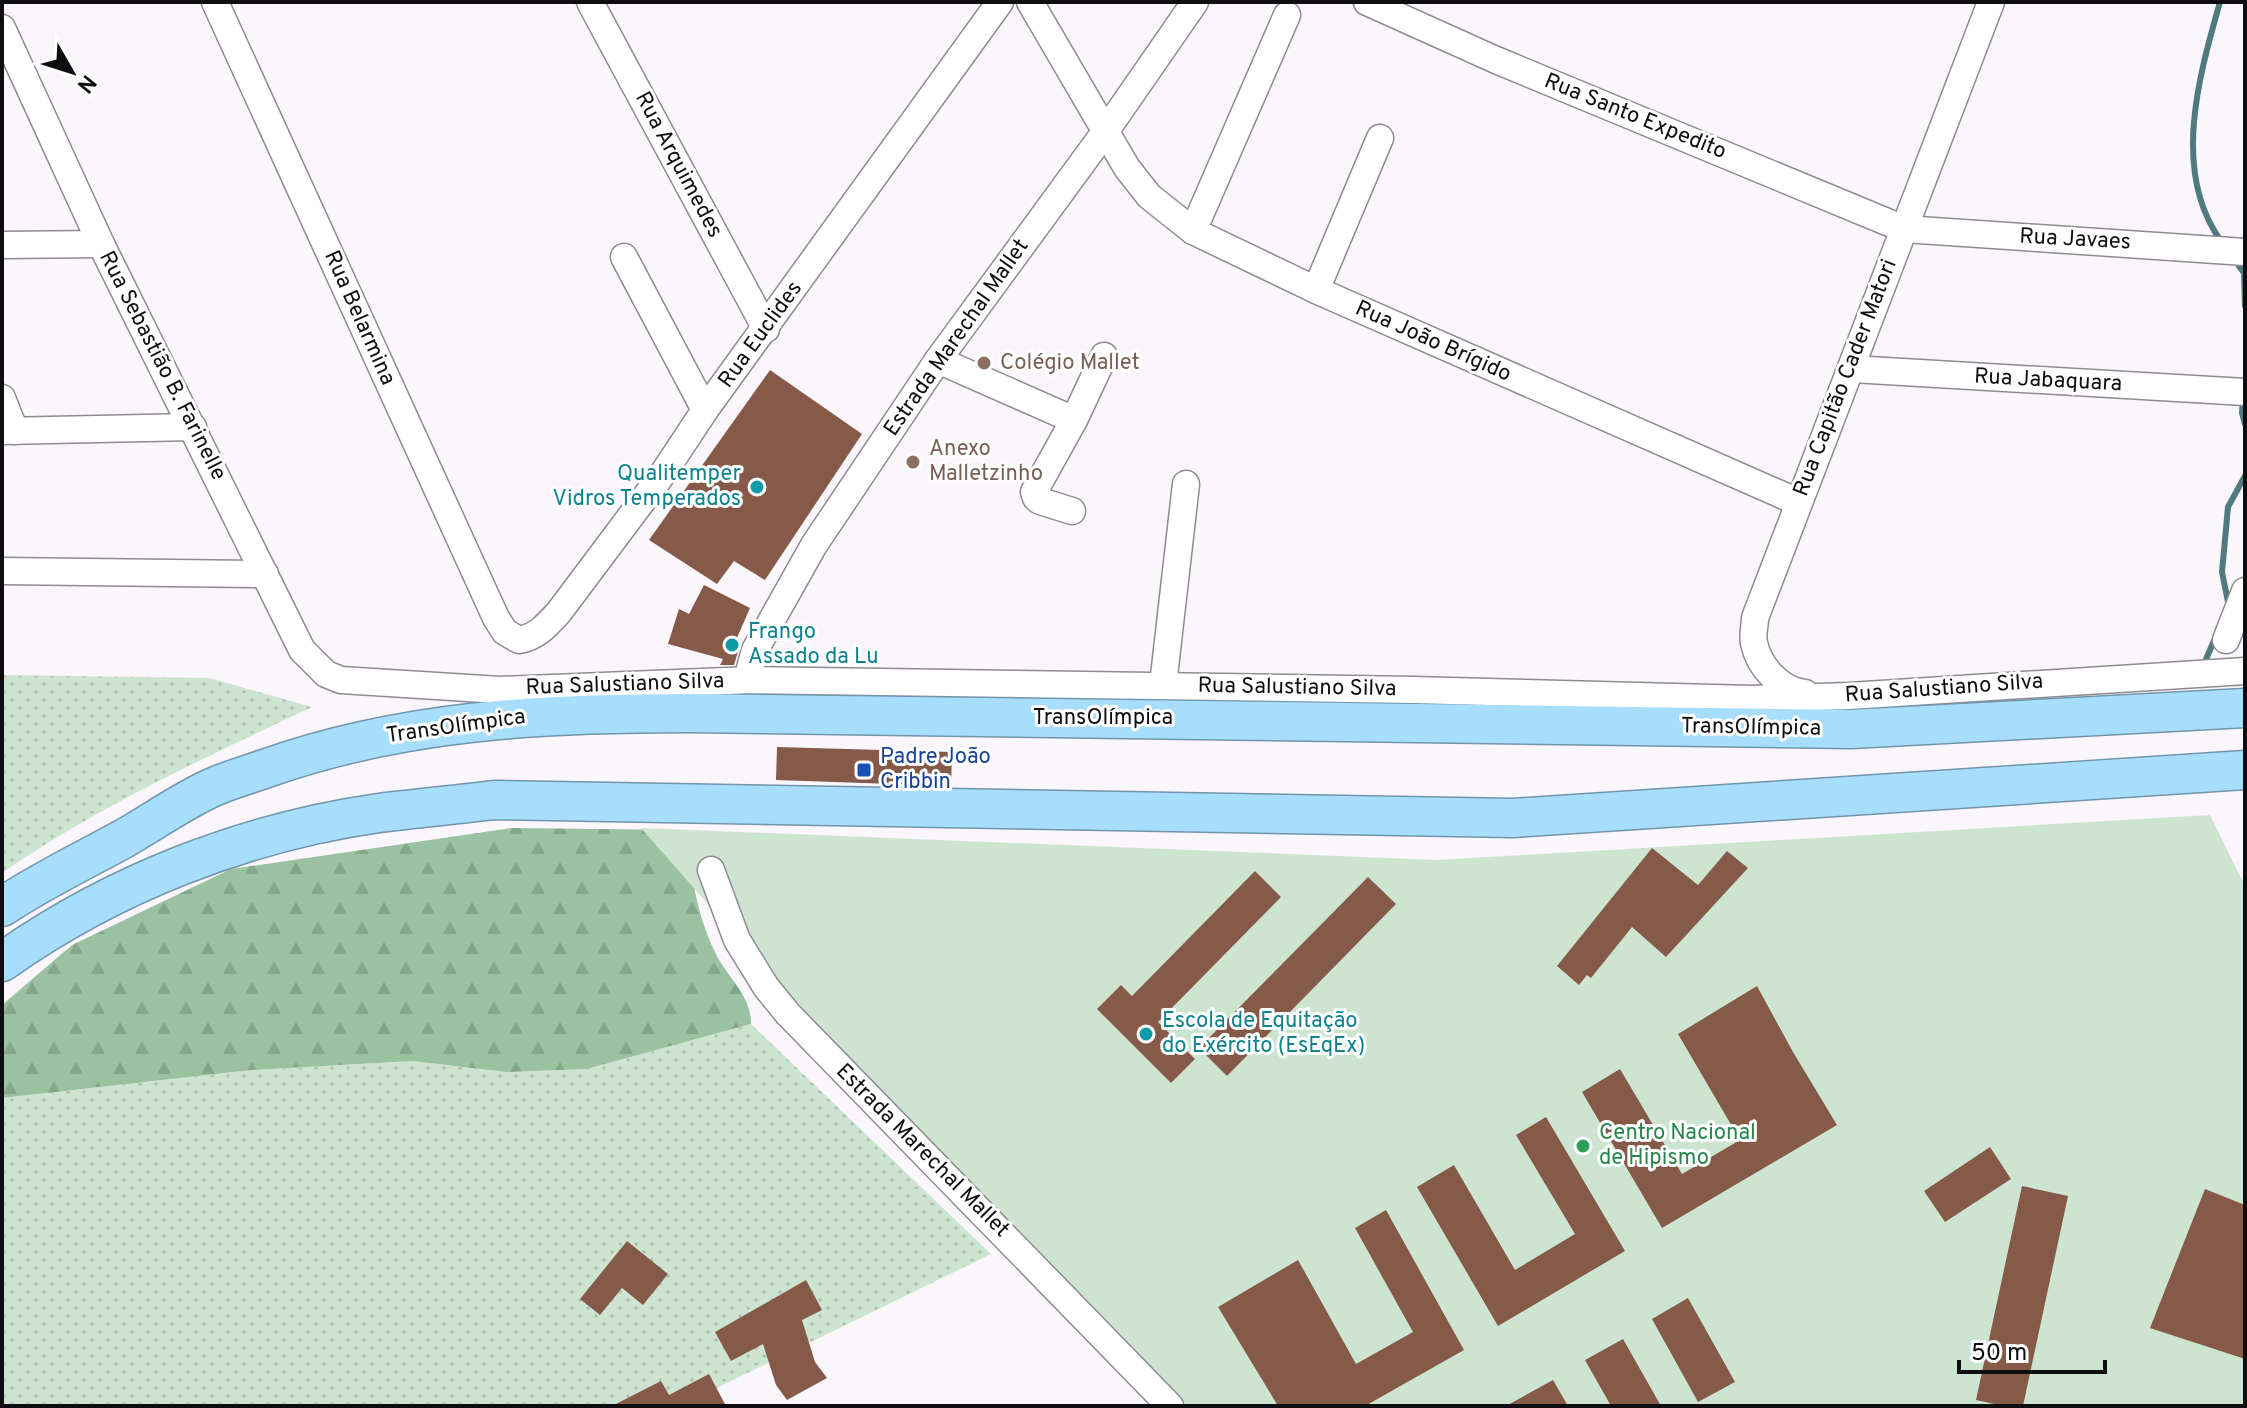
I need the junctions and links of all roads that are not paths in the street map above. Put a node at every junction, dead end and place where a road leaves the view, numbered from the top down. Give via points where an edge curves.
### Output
1 (215, 2) edge
2 (590, 2) edge
3 (1000, 2) edge
4 (1030, 2) edge
5 (1195, 2) edge
6 (1367, 2) edge
7 (1991, 2) edge
8 (1287, 15) dead end
9 (2, 28) edge
10 (1105, 132) junction
11 (1380, 138) dead end
12 (1904, 229) junction
13 (1193, 231) junction
14 (101, 244) junction
15 (2, 245) edge
16 (2245, 252) edge
17 (624, 257) dead end
18 (1316, 290) junction
19 (766, 329) junction
20 (1104, 356) dead end
21 (938, 360) junction
22 (1852, 369) junction
23 (2236, 392) edge
24 (2, 398) edge
25 (705, 410) junction
26 (1074, 420) junction
27 (193, 427) junction
28 (8, 431) edge
29 (1186, 484) dead end
30 (1798, 502) junction
31 (1072, 511) dead end
32 (2, 571) edge
33 (265, 574) junction
34 (2245, 591) edge
35 (505, 632) joint
36 (2226, 640) dead end
37 (2245, 671) edge
38 (752, 680) junction
39 (348, 682) joint
40 (1163, 685) junction
41 (1849, 696) junction
42 (1751, 699) junction
43 (2245, 708) edge
44 (1209, 719) junction
45 (2245, 770) edge
46 (711, 870) dead end
47 (2, 907) edge
48 (2, 962) edge
49 (1170, 1406) edge

1 - 35 street, Rua Belarmina
2 - 19 street, Rua Arquimedes
3 - 19 street, Rua Euclides
4 - 10 street
5 - 10 street, Estrada Marechal Mallet
6 - 12 street, Rua Santo Expedito
7 - 12 street, Rua Capitão Cader Matori
8 - 13 street
9 - 14 street, Rua Sebastião B. Farinelle
10 - 13 street, Rua João Brígido via 1149,196
10 - 21 street, Estrada Marechal Mallet
11 - 18 street
12 - 16 street, Rua Javaes
12 - 22 street, Rua Capitão Cader Matori
13 - 18 street, Rua João Brígido
14 - 15 street
14 - 27 street, Rua Sebastião B. Farinelle
17 - 25 street
18 - 30 street, Rua João Brígido
19 - 25 street, Rua Euclides
20 - 26 street
21 - 26 street
21 - 38 street, Estrada Marechal Mallet via 814,545 755,650
22 - 23 street, Rua Jabaquara
22 - 30 street, Rua Capitão Cader Matori
24 - 28 street
25 - 35 street, Rua Euclides via 559,612 530,638 519,640
26 - 31 street via 1034,492 1040,501
27 - 28 street
27 - 33 street, Rua Sebastião B. Farinelle
29 - 40 street
30 - 41 street, Rua Capitão Cader Matori via 1755,618 1753,641 1771,675 1787,689
32 - 33 street
33 - 39 street, Rua Sebastião B. Farinelle via 302,650 326,674
34 - 36 street
37 - 41 street, Rua Salustiano Silva
38 - 39 street, Rua Salustiano Silva via 500,690
38 - 40 street, Rua Salustiano Silva
40 - 42 street, Rua Salustiano Silva
41 - 42 street, Rua Salustiano Silva
42 - 44 highway via 1730,706 1591,712 1283,711
43 - 44 highway, TransOlímpica via 1851,729
44 - 47 highway, TransOlímpica via 566,713 398,732 301,756 207,789
45 - 48 highway via 1513,818 494,800 378,813 223,849 134,886
46 - 49 street, Estrada Marechal Mallet via 737,940 788,1014

